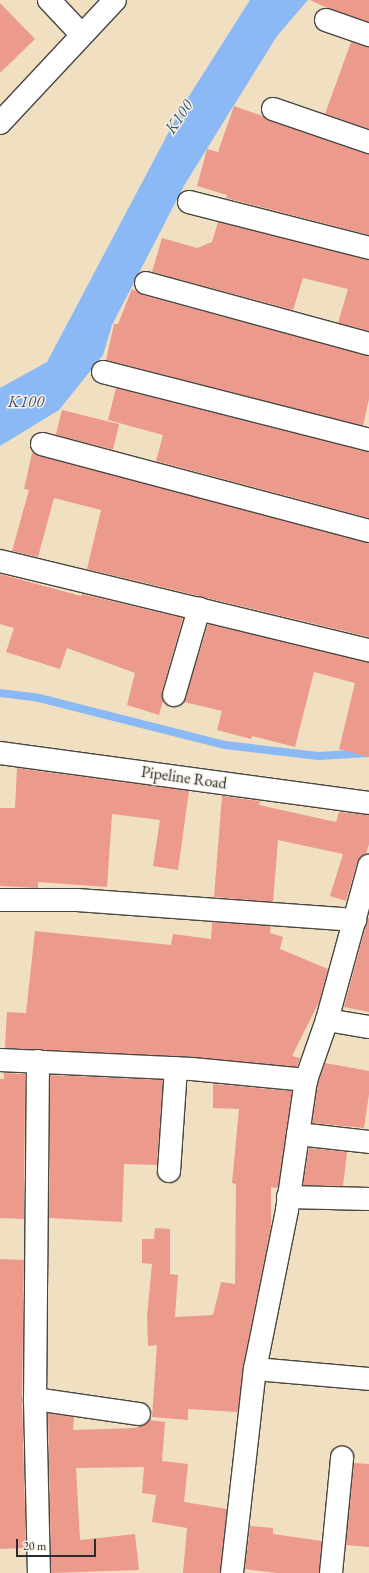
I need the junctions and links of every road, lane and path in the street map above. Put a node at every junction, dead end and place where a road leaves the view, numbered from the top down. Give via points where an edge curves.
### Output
1 (49, 0) edge
2 (114, 0) edge
3 (326, 20) dead end
4 (82, 34) junction
5 (369, 36) edge
6 (273, 109) dead end
7 (0, 123) edge
8 (369, 142) edge
9 (189, 202) dead end
10 (369, 248) edge
11 (146, 283) dead end
12 (369, 344) edge
13 (103, 372) dead end
14 (369, 440) edge
15 (42, 444) dead end
16 (369, 531) edge
17 (0, 560) edge
18 (199, 609) junction
19 (369, 650) edge
20 (174, 695) dead end
21 (0, 753) edge
22 (369, 803) edge
23 (369, 866) edge
24 (0, 900) edge
25 (355, 920) junction
26 (327, 1020) junction
27 (369, 1027) edge
28 (0, 1060) edge
29 (38, 1061) junction
30 (176, 1068) junction
31 (306, 1080) junction
32 (298, 1134) junction
33 (369, 1142) edge
34 (169, 1171) dead end
35 (288, 1197) junction
36 (369, 1199) edge
37 (255, 1370) junction
38 (369, 1379) edge
39 (35, 1399) junction
40 (139, 1414) dead end
41 (342, 1458) dead end
42 (39, 1573) edge
43 (232, 1573) edge
44 (331, 1573) edge

1 - 4 street
2 - 4 street
3 - 5 street
4 - 7 street
6 - 8 street
9 - 10 street
11 - 12 street
13 - 14 street
15 - 16 street
17 - 18 street
18 - 19 street
18 - 20 street
21 - 22 street, Pipeline Road
23 - 25 street
24 - 25 street via 77,900
25 - 26 street
26 - 27 street
26 - 31 street
28 - 29 street
29 - 30 street
29 - 39 street via 38,1308
30 - 31 street
30 - 34 street
31 - 32 street
32 - 33 street
32 - 35 street
35 - 36 street
35 - 37 street
37 - 38 street
37 - 43 street
39 - 40 street
39 - 42 street
41 - 44 street

